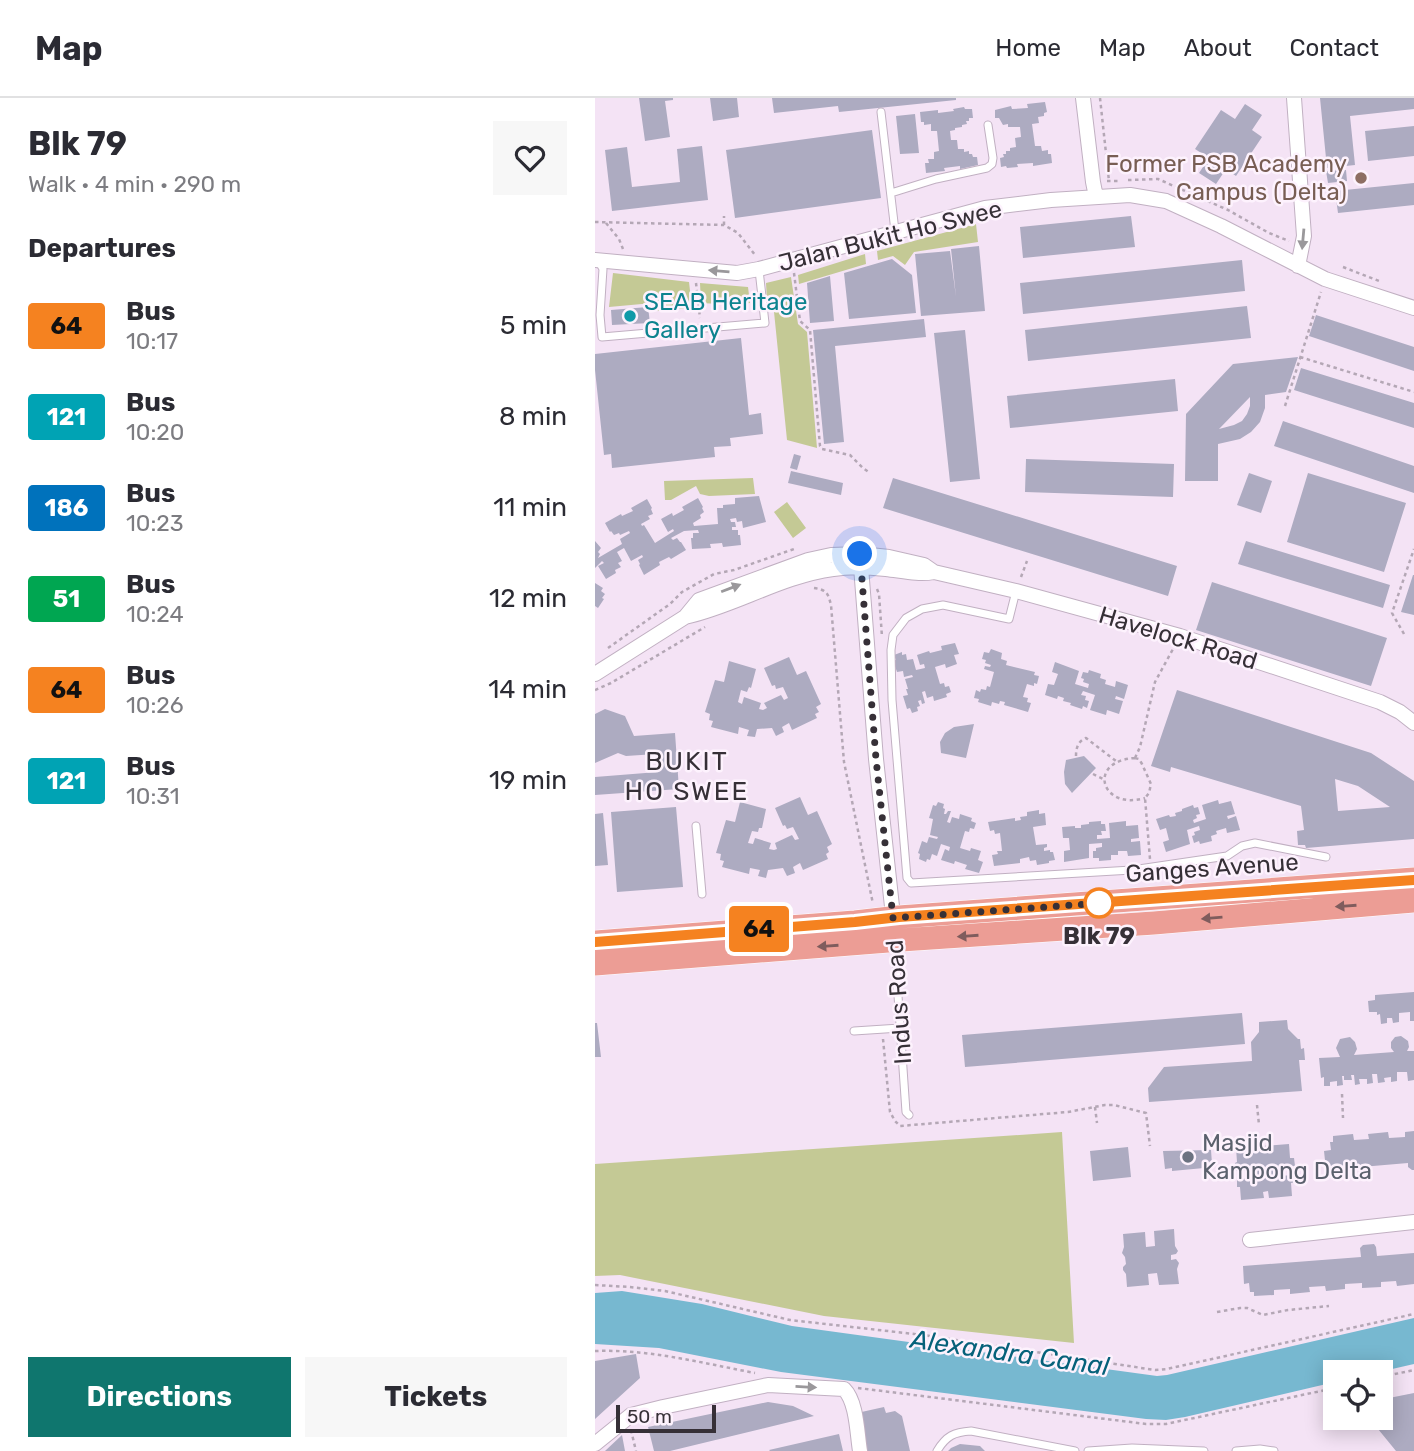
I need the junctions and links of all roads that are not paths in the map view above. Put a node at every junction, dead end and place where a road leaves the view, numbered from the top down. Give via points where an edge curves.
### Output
1 (1083, 98) edge
2 (1294, 98) edge
3 (881, 112) dead end
4 (988, 125) dead end
5 (891, 193) junction
6 (1096, 197) junction
7 (895, 231) junction
8 (597, 260) edge
9 (757, 262) junction
10 (1298, 266) junction
11 (1414, 308) edge
12 (860, 561) junction
13 (1019, 584) junction
14 (595, 674) edge
15 (882, 702) junction
16 (1414, 723) edge
17 (696, 826) dead end
18 (1326, 857) dead end
19 (1414, 880) edge
20 (702, 894) dead end
21 (1414, 901) edge
22 (894, 929) junction
23 (595, 942) edge
24 (595, 964) edge
25 (900, 1028) junction
26 (854, 1031) dead end
27 (909, 1115) dead end
28 (1414, 1222) edge
29 (1249, 1240) dead end
30 (595, 1444) edge
31 (860, 1451) edge
32 (937, 1451) edge
33 (1075, 1451) edge
34 (1088, 1451) edge
35 (1204, 1451) edge
36 (1236, 1451) edge
37 (1274, 1451) edge

1 - 6 street
2 -> 10 street via 1304,236
3 - 5 lane
4 - 5 lane via 993,158 987,168
5 - 7 lane
6 - 7 street, Jalan Bukit Ho Swee via 985,208
6 - 10 street, Jalan Bukit Ho Swee via 1130,195 1166,201
7 - 9 street, Jalan Bukit Ho Swee
9 -> 8 street, Jalan Bukit Ho Swee via 737,272
8 - 9 lane via 603,269 602,337 765,323
10 - 11 street, Jalan Bukit Ho Swee
12 - 13 street, Havelock Road via 921,575 934,572
12 - 14 street, Havelock Road via 787,580 685,617
12 - 15 street, Indus Road
13 - 15 lane via 1009,619 943,605 906,618 893,635
13 - 16 street, Havelock Road via 1380,702
15 - 18 lane via 911,883 1151,868 1227,856 1255,843
15 - 22 street, Indus Road via 886,859
17 - 20 lane
19 - 22 main road, Ganges Avenue
21 -> 22 main road, Ganges Avenue via 1141,924
22 - 23 main road, Ganges Avenue
22 -> 24 main road, Ganges Avenue
22 - 25 lane, Indus Road
25 - 26 lane
25 - 27 lane, Indus Road
28 - 29 street
30 -> 31 street via 635,1413 768,1385 852,1388 849,1394
32 - 33 lane via 952,1435 971,1431
34 - 35 lane
36 - 37 lane

